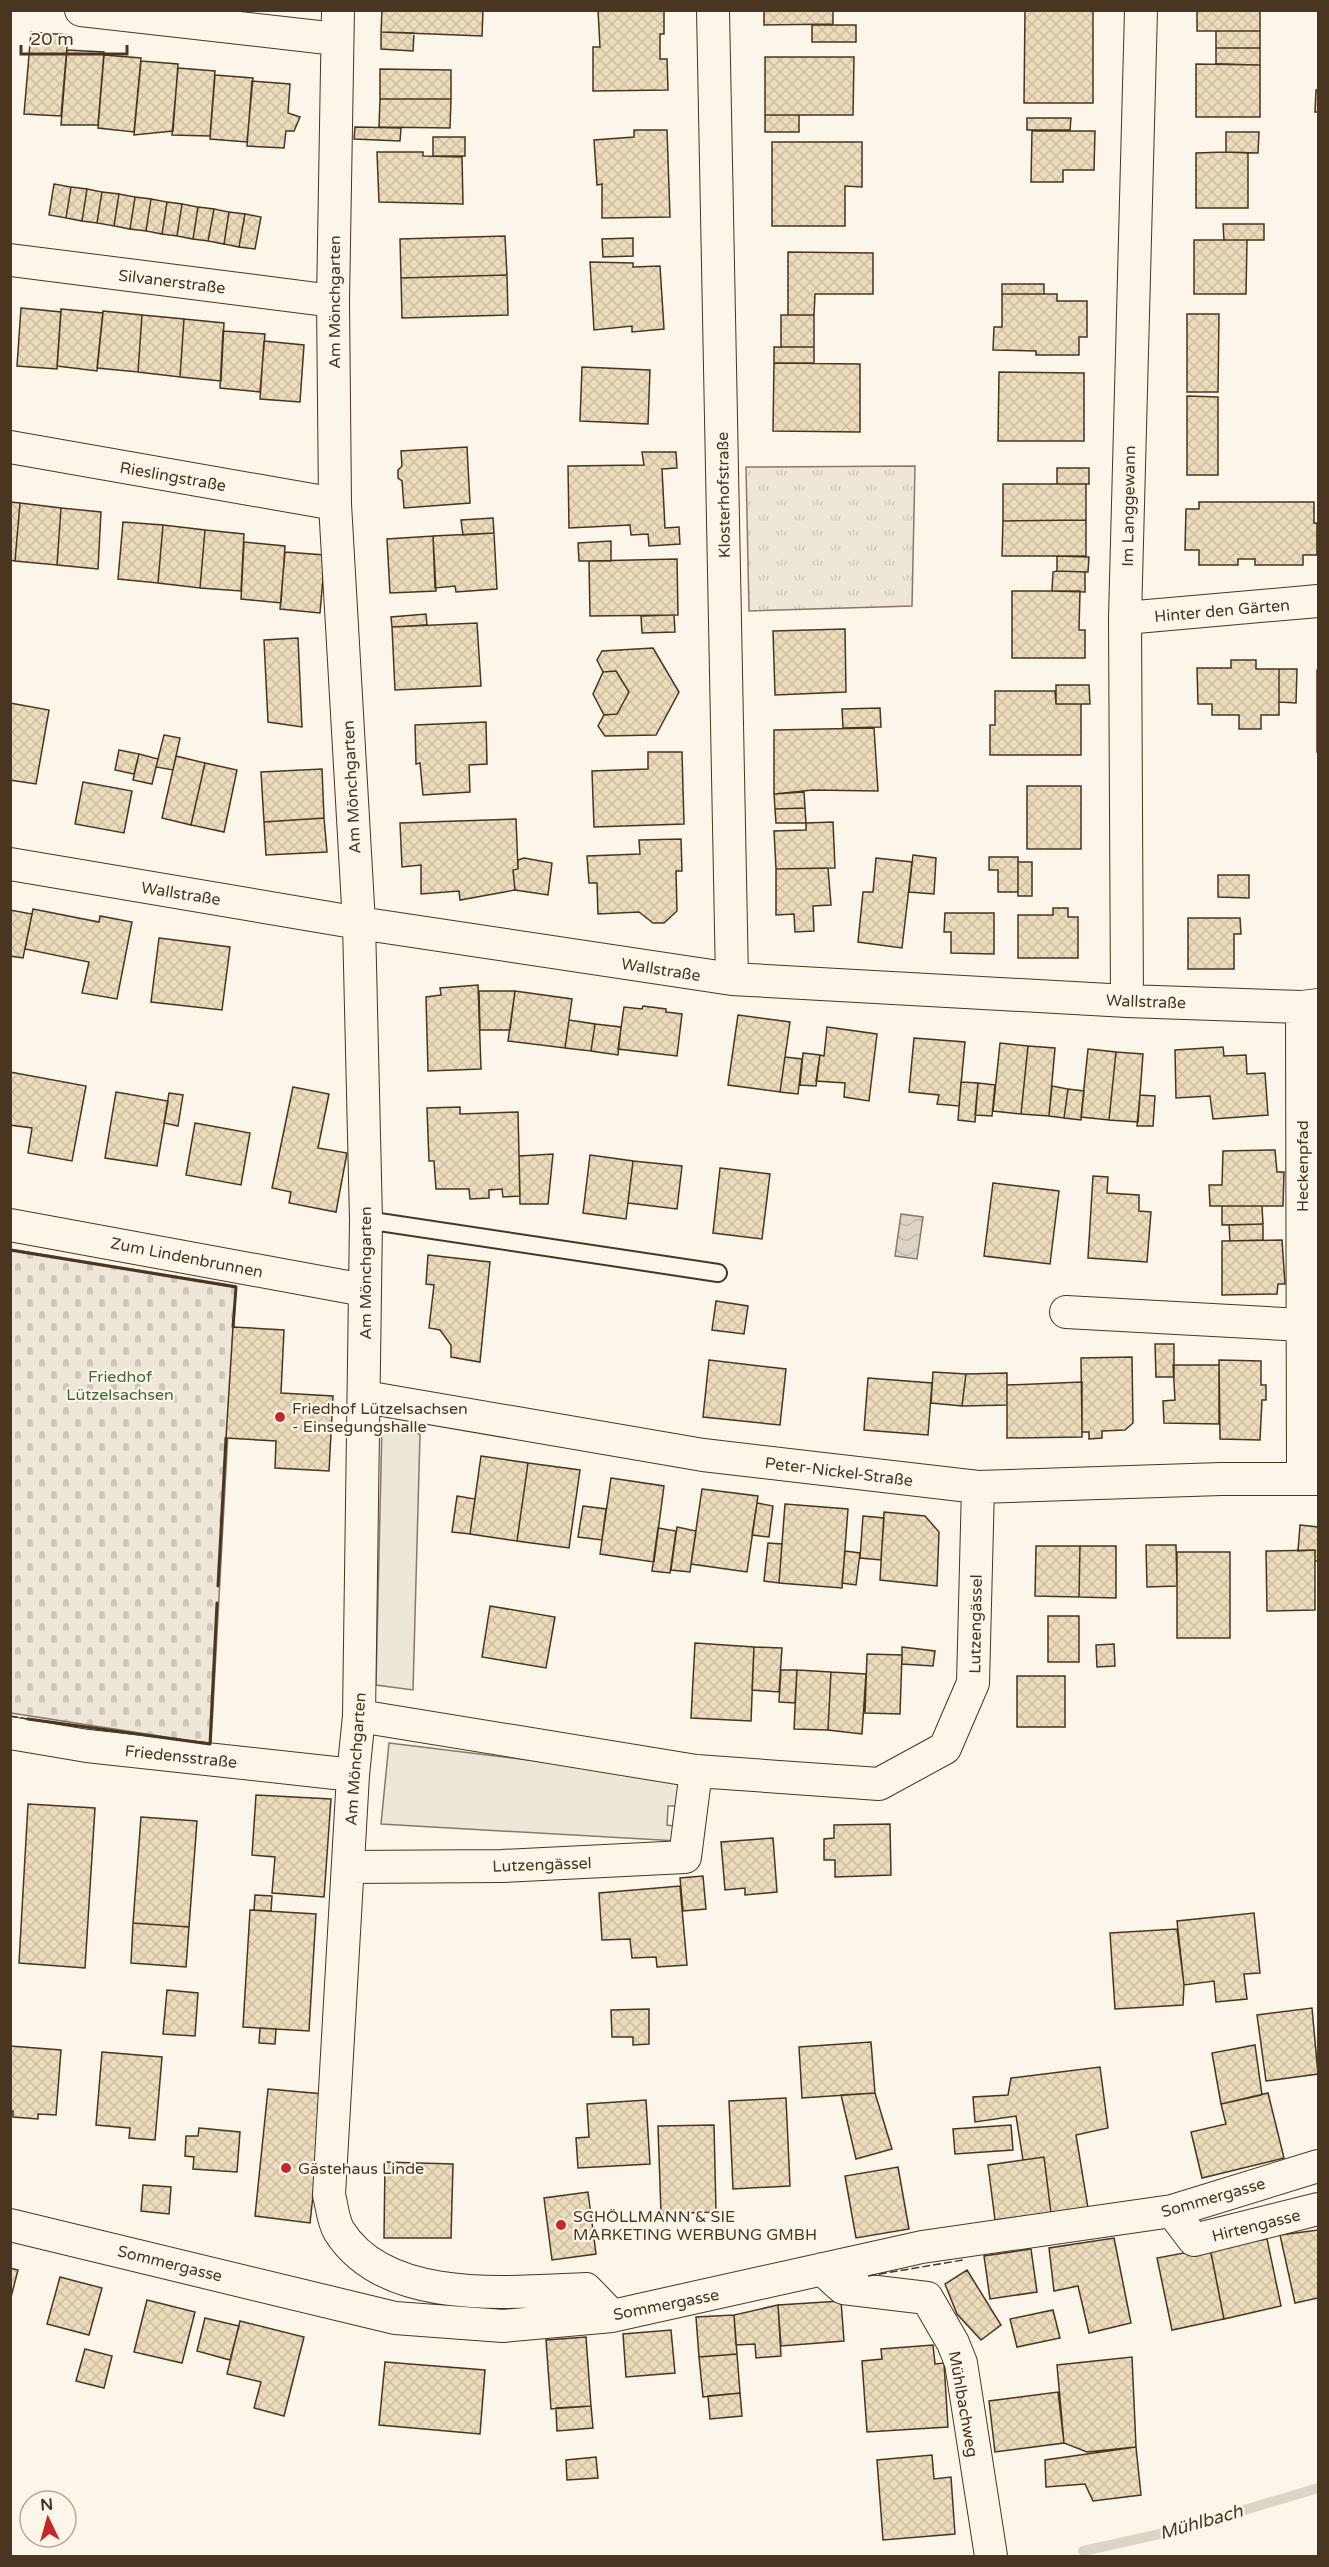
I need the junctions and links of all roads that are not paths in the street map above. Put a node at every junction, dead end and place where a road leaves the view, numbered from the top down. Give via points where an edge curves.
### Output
1 (81, 10) edge
2 (713, 10) edge
3 (1141, 10) edge
4 (337, 25) edge
5 (10, 260) edge
6 (333, 301) junction
7 (10, 447) edge
8 (335, 504) junction
9 (1318, 602) edge
10 (1125, 618) junction
11 (10, 864) edge
12 (359, 922) junction
13 (732, 979) junction
14 (1127, 1001) junction
15 (1310, 1006) edge
16 (366, 1220) junction
17 (10, 1224) edge
18 (718, 1273) dead end
19 (364, 1290) junction
20 (1066, 1312) dead end
21 (1302, 1325) junction
22 (364, 1397) junction
23 (1311, 1479) edge
24 (978, 1487) junction
25 (359, 1716) junction
26 (10, 1733) edge
27 (696, 1771) junction
28 (353, 1775) junction
29 (348, 1867) junction
30 (1318, 2166) edge
31 (1318, 2209) edge
32 (1172, 2211) junction
33 (10, 2224) edge
34 (822, 2269) junction
35 (612, 2316) junction
36 (991, 2556) edge

1 - 4 street
2 - 13 street, Klosterhofstraße
3 - 10 street, Im Langgewann
4 - 6 street, Am Mönchgarten
5 - 6 street, Silvanerstraße
6 - 8 street, Am Mönchgarten
7 - 8 street, Rieslingstraße
8 - 12 street, Am Mönchgarten
9 - 10 street, Hinter den Gärten
10 - 14 street, Im Langgewann
11 - 12 street, Wallstraße
12 - 13 street, Wallstraße
12 - 16 street, Am Mönchgarten
13 - 14 street, Wallstraße
14 - 15 street, Wallstraße
15 - 21 street, Heckenpfad
16 - 18 lane
16 - 19 street, Am Mönchgarten
17 - 19 street, Zum Lindenbrunnen
19 - 22 street, Am Mönchgarten
20 - 21 street
21 - 23 street, Heckenpfad
22 - 24 street, Peter-Nickel-Straße via 703,1455
22 - 25 street, Am Mönchgarten
23 - 24 street, Peter-Nickel-Straße
24 - 27 street, Lutzengässel via 974,1683 945,1748 879,1784
25 - 27 street, Lutzengässel
25 - 28 street, Am Mönchgarten
26 - 28 street, Friedensstraße via 87,1746
27 - 29 street, Lutzengässel via 685,1857 501,1866
28 - 29 street, Am Mönchgarten
29 - 35 street, Am Mönchgarten via 329,2195 338,2229 357,2253 384,2272 480,2293 586,2289
30 - 32 street, Sommergasse
31 - 32 street, Hirtengasse via 1194,2240
32 - 34 street, Sommergasse via 922,2247
33 - 35 street, Sommergasse via 395,2318 503,2326
34 - 35 street, Sommergasse
34 - 36 street, Mühlbachweg via 843,2288 927,2298 954,2343 961,2363

